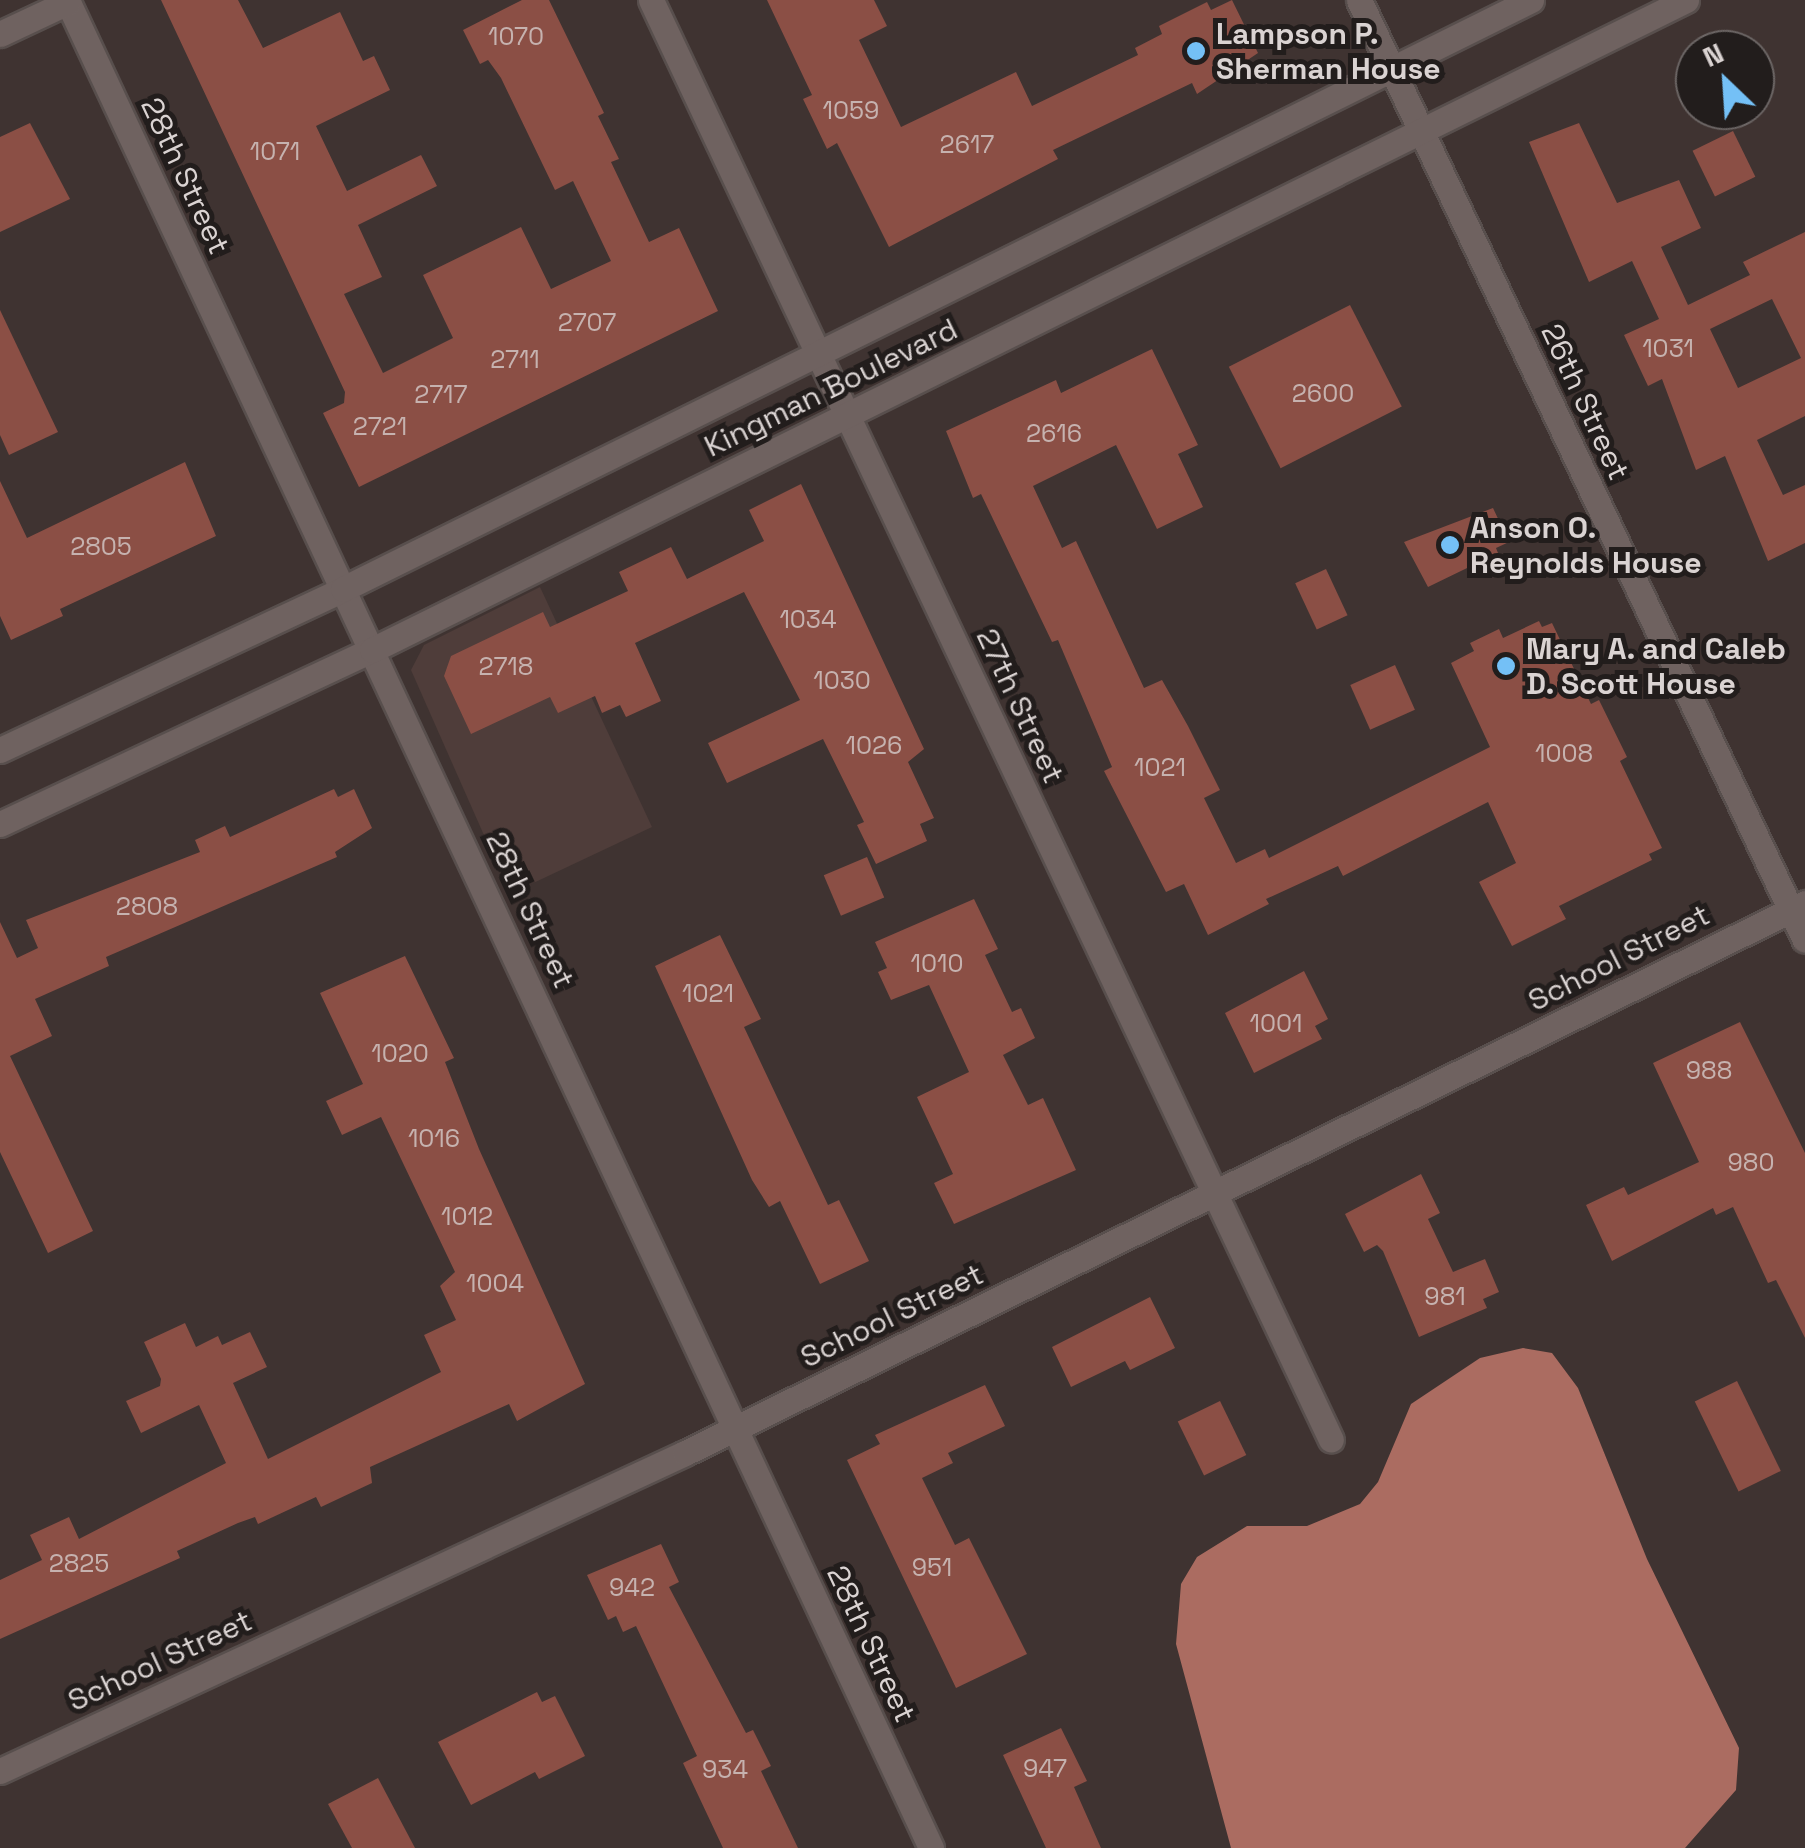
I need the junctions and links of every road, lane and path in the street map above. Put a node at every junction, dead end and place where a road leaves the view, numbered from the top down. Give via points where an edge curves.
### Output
1 (651, 0) edge
2 (1359, 0) edge
3 (1531, 0) edge
4 (1686, 0) edge
5 (68, 1) edge
6 (0, 34) edge
7 (1392, 69) junction
8 (1422, 133) junction
9 (818, 353) junction
10 (847, 416) junction
11 (343, 589) junction
12 (372, 650) junction
13 (0, 750) edge
14 (0, 824) edge
15 (1798, 906) edge
16 (1805, 940) edge
17 (1215, 1194) junction
18 (734, 1429) junction
19 (1330, 1440) dead end
20 (0, 1771) edge
21 (931, 1848) edge

1 - 9 street, 27th Street
2 - 7 street, 26th Street
3 - 7 street, Kingman Boulevard
4 - 8 street, Kingman Boulevard
5 - 6 street
5 - 11 street, 28th Street
7 - 8 street, 26th Street
7 - 9 street, Kingman Boulevard
8 - 10 street, Kingman Boulevard
8 - 15 street, 26th Street
9 - 10 street, 27th Street
9 - 11 street, Kingman Boulevard
10 - 12 street, Kingman Boulevard
10 - 17 street, 27th Street
11 - 12 street, 28th Street
11 - 13 street, Kingman Boulevard
12 - 14 street, Kingman Boulevard
12 - 18 street, 28th Street
15 - 16 street, 26th Street
15 - 17 street, School Street
17 - 18 street, School Street
17 - 19 street, 27th Street
18 - 20 street, School Street
18 - 21 street, 28th Street

